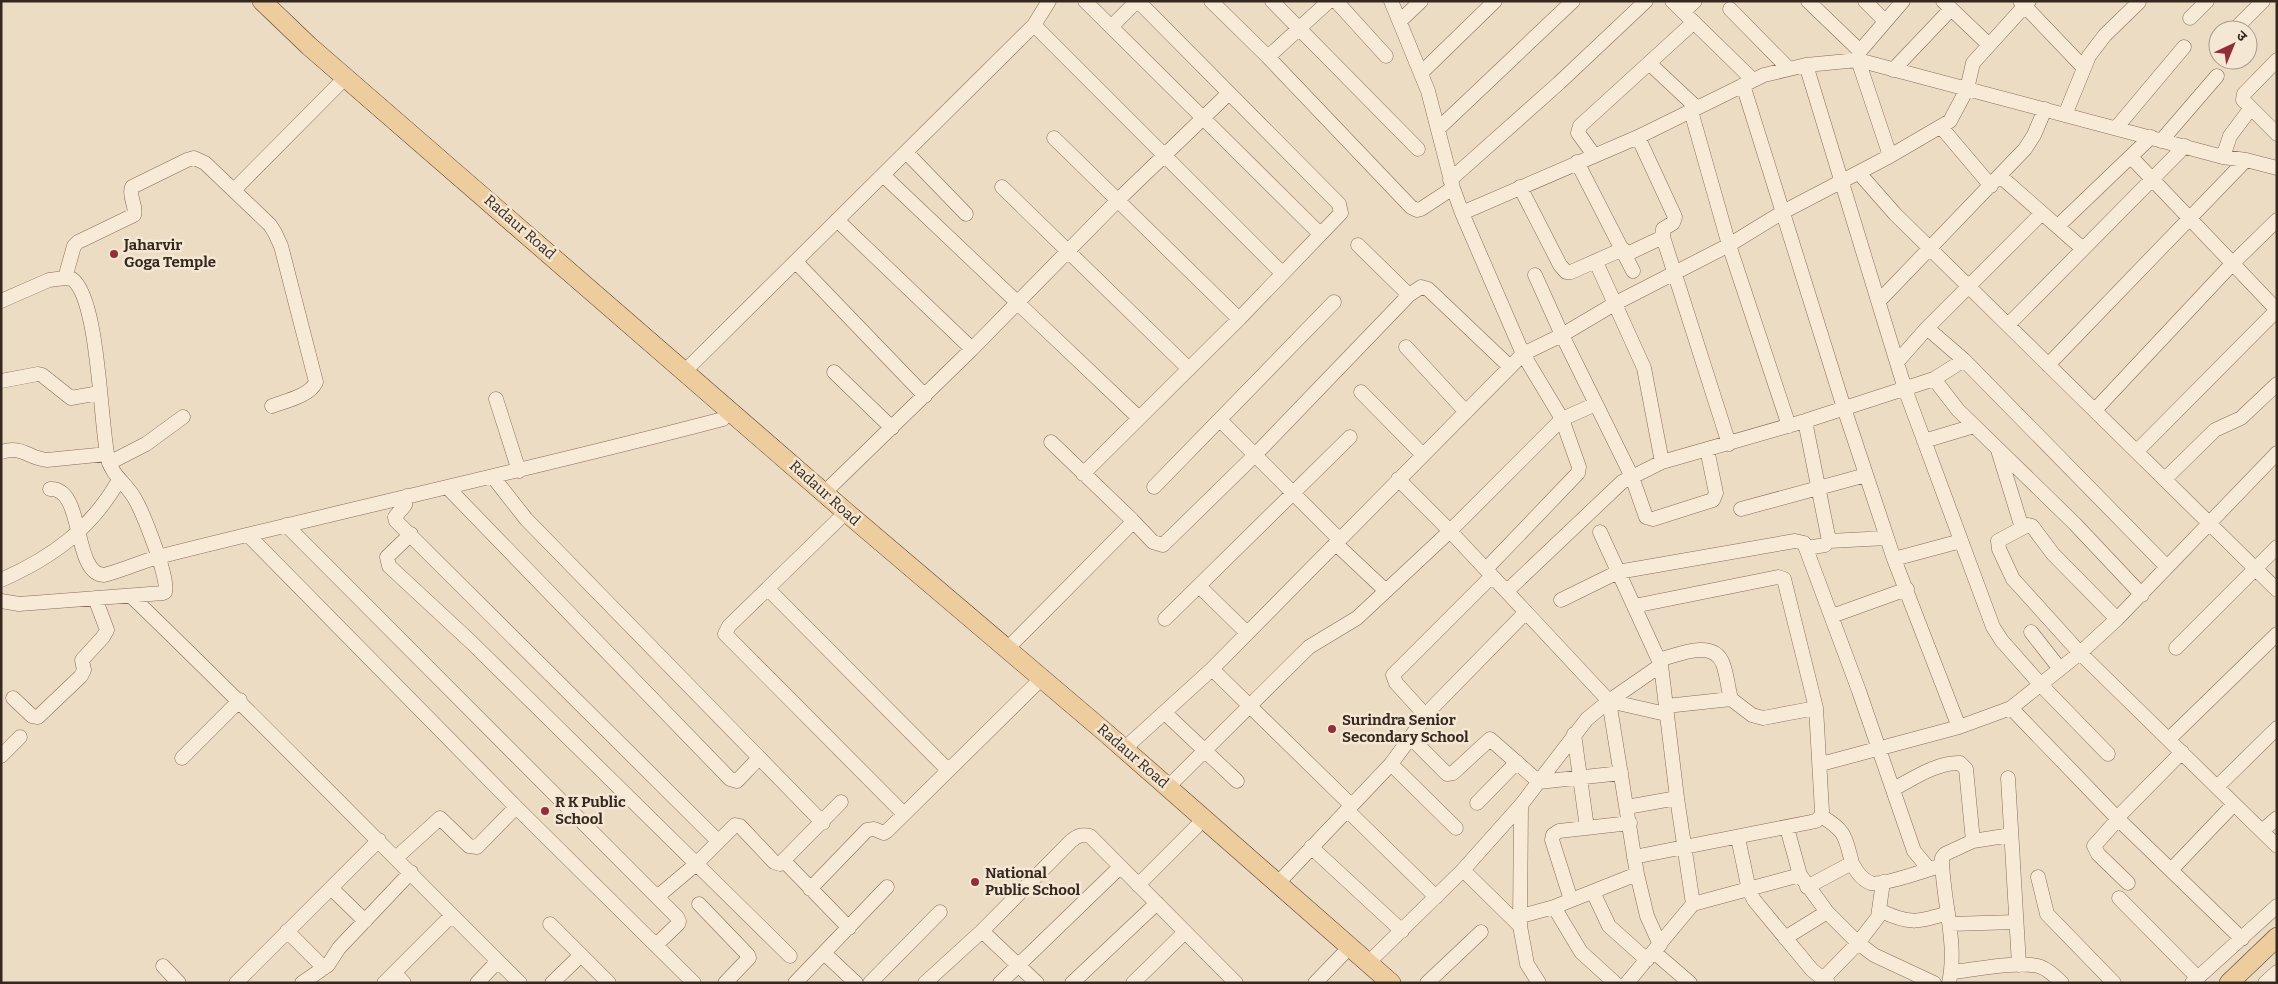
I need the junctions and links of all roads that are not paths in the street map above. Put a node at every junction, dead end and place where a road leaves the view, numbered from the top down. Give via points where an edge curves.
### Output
1 (248, 1) edge
2 (262, 1) edge
3 (1049, 1) edge
4 (1086, 1) edge
5 (1138, 1) edge
6 (1211, 1) edge
7 (1272, 1) edge
8 (1329, 1) edge
9 (1336, 1) edge
10 (1391, 1) edge
11 (1421, 1) edge
12 (1495, 1) edge
13 (1573, 1) edge
14 (1646, 1) edge
15 (1672, 1) edge
16 (1695, 1) edge
17 (1808, 1) edge
18 (1866, 1) edge
19 (1903, 1) edge
20 (2207, 1) edge
21 (2263, 1) edge
22 (2139, 2) edge
23 (2025, 3) edge
24 (1947, 5) edge
25 (1730, 9) dead end
26 (1683, 12) junction
27 (2190, 18) dead end
28 (2244, 20) edge
29 (1400, 21) junction
30 (1886, 21) junction
31 (1694, 22) junction
32 (1034, 25) junction
33 (1111, 27) junction
34 (1300, 28) junction
35 (1988, 44) junction
36 (2184, 47) dead end
37 (1386, 56) dead end
38 (1859, 56) junction
39 (1268, 57) junction
40 (2277, 60) edge
41 (1649, 63) junction
42 (1806, 65) junction
43 (2083, 67) junction
44 (1788, 68) junction
45 (1893, 70) junction
46 (1421, 73) junction
47 (2217, 76) dead end
48 (340, 83) junction
49 (1748, 83) junction
50 (1967, 89) junction
51 (1229, 93) junction
52 (2251, 108) junction
53 (1694, 109) junction
54 (2045, 109) junction
55 (2065, 115) junction
56 (1201, 118) junction
57 (1942, 127) junction
58 (2116, 128) junction
59 (1438, 129) junction
60 (2277, 134) edge
61 (1054, 138) dead end
62 (1638, 138) junction
63 (2156, 139) junction
64 (2185, 146) junction
65 (1418, 149) dead end
66 (906, 152) junction
67 (1164, 154) junction
68 (1594, 155) junction
69 (1890, 156) junction
70 (2132, 157) junction
71 (2223, 157) junction
72 (2246, 160) junction
73 (1578, 162) junction
74 (2277, 168) edge
75 (1859, 173) junction
76 (883, 174) junction
77 (2152, 179) junction
78 (1995, 181) junction
79 (1842, 182) junction
80 (1452, 184) junction
81 (1002, 187) dead end
82 (1520, 187) junction
83 (234, 190) junction
84 (1117, 201) junction
85 (1783, 212) junction
86 (1462, 213) junction
87 (2042, 213) junction
88 (966, 214) dead end
89 (2190, 219) junction
90 (837, 220) junction
91 (2277, 220) edge
92 (2058, 226) junction
93 (1320, 234) junction
94 (1664, 237) junction
95 (1358, 244) dead end
96 (1729, 245) junction
97 (1930, 249) junction
98 (2083, 249) junction
99 (1068, 250) junction
100 (1624, 252) junction
101 (796, 262) junction
102 (1596, 262) junction
103 (2232, 264) junction
104 (1633, 271) dead end
105 (1675, 272) junction
106 (1282, 273) junction
107 (1535, 275) dead end
108 (65, 278) junction
109 (1969, 287) junction
110 (1410, 295) junction
111 (1, 301) edge
112 (1879, 301) junction
113 (1018, 302) junction
114 (1334, 302) dead end
115 (1616, 303) junction
116 (2277, 310) edge
117 (1239, 319) junction
118 (2008, 325) junction
119 (1927, 328) junction
120 (1562, 335) junction
121 (1406, 347) dead end
122 (972, 350) junction
123 (1523, 354) junction
124 (1964, 360) junction
125 (1897, 362) junction
126 (2048, 365) junction
127 (1509, 366) junction
128 (1189, 369) junction
129 (685, 371) junction
130 (834, 372) dead end
131 (1934, 379) junction
132 (1, 381) edge
133 (2277, 384) edge
134 (1905, 389) junction
135 (99, 392) junction
136 (1361, 392) dead end
137 (925, 396) junction
138 (496, 399) dead end
139 (1596, 404) junction
140 (272, 406) dead end
141 (1844, 408) junction
142 (2095, 410) junction
143 (1466, 412) junction
144 (183, 417) dead end
145 (1139, 418) junction
146 (723, 419) junction
147 (1220, 420) junction
148 (1562, 420) junction
149 (1805, 421) junction
150 (1789, 426) junction
151 (1974, 426) junction
152 (892, 428) junction
153 (1350, 436) dead end
154 (1924, 441) junction
155 (1051, 442) dead end
156 (1729, 444) junction
157 (1997, 448) junction
158 (1708, 449) junction
159 (2137, 451) junction
160 (1, 452) edge
161 (2277, 453) edge
162 (1255, 455) junction
163 (1423, 455) junction
164 (108, 458) junction
165 (1662, 462) junction
166 (518, 471) junction
167 (1083, 474) junction
168 (1866, 475) junction
169 (494, 477) junction
170 (1632, 477) junction
171 (2165, 479) junction
172 (119, 480) junction
173 (1398, 480) junction
174 (1154, 487) dead end
175 (448, 488) junction
176 (1818, 488) junction
177 (50, 489) dead end
178 (825, 492) junction
179 (1293, 493) junction
180 (407, 496) junction
181 (1741, 509) dead end
182 (841, 517) junction
183 (1132, 520) junction
184 (2209, 523) junction
185 (286, 525) junction
186 (2022, 528) junction
187 (1450, 531) junction
188 (80, 532) junction
189 (1600, 532) dead end
190 (412, 534) junction
191 (248, 536) junction
192 (1887, 538) junction
193 (1337, 541) junction
194 (1829, 541) junction
195 (1961, 541) junction
196 (2277, 547) edge
197 (1807, 548) junction
198 (159, 557) junction
199 (1894, 560) junction
200 (2167, 567) junction
201 (2256, 569) junction
202 (1618, 572) junction
203 (1489, 573) junction
204 (1, 580) edge
205 (1199, 586) junction
206 (768, 589) junction
207 (1907, 589) junction
208 (2277, 590) edge
209 (1386, 591) junction
210 (1507, 591) junction
211 (2142, 595) junction
212 (131, 596) junction
213 (95, 598) junction
214 (1561, 600) dead end
215 (1, 602) edge
216 (1634, 606) junction
217 (1526, 612) junction
218 (1832, 616) junction
219 (1165, 619) dead end
220 (2117, 619) junction
221 (2031, 632) dead end
222 (1247, 633) junction
223 (2277, 634) edge
224 (2176, 648) dead end
225 (1008, 649) junction
226 (2080, 653) junction
227 (1660, 662) junction
228 (1212, 669) junction
229 (2060, 669) junction
230 (1038, 682) junction
231 (2041, 685) junction
232 (14, 698) dead end
233 (1731, 699) junction
234 (240, 700) junction
235 (1609, 701) junction
236 (1250, 706) junction
237 (1816, 708) junction
238 (2011, 708) junction
239 (1666, 710) junction
240 (1166, 712) junction
241 (1426, 716) junction
242 (1959, 727) junction
243 (2277, 728) edge
244 (1574, 734) junction
245 (20, 737) dead end
246 (1410, 738) junction
247 (2169, 739) junction
248 (1124, 749) junction
249 (1879, 750) junction
250 (1204, 751) junction
251 (2182, 752) junction
252 (2108, 754) dead end
253 (1, 756) edge
254 (182, 758) dead end
255 (759, 758) junction
256 (1517, 762) junction
257 (1391, 764) junction
258 (1820, 764) junction
259 (948, 770) junction
260 (1621, 773) junction
261 (2008, 778) dead end
262 (1580, 779) junction
263 (1237, 780) dead end
264 (1539, 782) junction
265 (2218, 786) junction
266 (1168, 787) junction
267 (1893, 789) junction
268 (1677, 798) junction
269 (841, 802) dead end
270 (1477, 803) dead end
271 (2234, 804) junction
272 (1521, 805) junction
273 (516, 807) junction
274 (1627, 807) junction
275 (1349, 808) junction
276 (904, 814) junction
277 (1821, 816) junction
278 (2277, 818) edge
279 (2118, 819) junction
280 (822, 823) junction
281 (1630, 823) junction
282 (1196, 827) junction
283 (1456, 828) dead end
284 (1586, 828) junction
285 (1787, 828) junction
286 (2262, 831) junction
287 (2011, 835) junction
288 (1738, 838) junction
289 (379, 840) junction
290 (718, 841) junction
291 (1973, 841) junction
292 (2277, 846) edge
293 (1311, 847) junction
294 (1685, 848) junction
295 (397, 857) junction
296 (1634, 857) junction
297 (784, 861) junction
298 (1852, 863) junction
299 (695, 865) junction
300 (1120, 867) junction
301 (1936, 867) junction
302 (1463, 870) junction
303 (2170, 870) junction
304 (411, 872) junction
305 (1636, 874) junction
306 (2038, 877) dead end
307 (1803, 881) junction
308 (1884, 882) junction
309 (1278, 883) junction
310 (2128, 883) dead end
311 (1138, 885) junction
312 (887, 887) dead end
313 (331, 888) junction
314 (810, 889) junction
315 (1749, 890) junction
316 (1592, 892) junction
317 (657, 897) junction
318 (1436, 897) junction
319 (2119, 898) dead end
320 (1571, 900) junction
321 (1156, 903) junction
322 (699, 904) dead end
323 (1693, 904) junction
324 (2277, 906) edge
325 (1554, 907) junction
326 (1881, 911) junction
327 (940, 912) dead end
328 (1827, 912) junction
329 (452, 915) junction
330 (1949, 919) junction
331 (365, 921) junction
332 (1521, 921) junction
333 (2016, 922) junction
334 (550, 924) dead end
335 (849, 928) junction
336 (287, 931) junction
337 (982, 931) junction
338 (1402, 931) junction
339 (1185, 932) junction
340 (1481, 932) dead end
341 (2277, 937) edge
342 (1785, 938) junction
343 (2242, 940) junction
344 (1858, 943) junction
345 (656, 945) junction
346 (1654, 952) junction
347 (824, 953) junction
348 (1344, 954) junction
349 (581, 955) junction
350 (790, 956) dead end
351 (498, 961) junction
352 (1368, 964) junction
353 (1018, 965) junction
354 (2019, 965) junction
355 (163, 966) dead end
356 (324, 968) junction
357 (1950, 977) edge
358 (399, 978) edge
359 (2195, 980) edge
360 (1232, 981) edge
361 (1825, 981) edge
362 (519, 982) edge
363 (179, 983) edge
364 (236, 983) edge
365 (302, 983) edge
366 (384, 983) edge
367 (477, 983) edge
368 (552, 983) edge
369 (609, 983) edge
370 (694, 983) edge
371 (725, 983) edge
372 (795, 983) edge
373 (856, 983) edge
374 (870, 983) edge
375 (925, 983) edge
376 (1000, 983) edge
377 (1037, 983) edge
378 (1072, 983) edge
379 (1133, 983) edge
380 (1315, 983) edge
381 (1376, 983) edge
382 (1391, 983) edge
383 (1427, 983) edge
384 (1539, 983) edge
385 (1615, 983) edge
386 (1627, 983) edge
387 (1690, 983) edge
388 (1934, 983) edge
389 (2062, 983) edge
390 (2114, 983) edge
391 (2229, 983) edge

1 - 48 main road, Radaur Road
2 - 129 main road, Radaur Road via 309,46
3 - 32 street
4 - 33 street
5 - 33 street
5 - 51 street
6 - 39 street
7 - 34 street
8 - 34 street
9 - 37 street
10 - 29 street
11 - 29 street
12 - 46 street
13 - 59 street
14 - 80 street
15 - 26 street
16 - 26 street
17 - 38 street
18 - 30 street
19 - 30 street
20 - 27 street
21 - 28 street
22 - 43 street via 2094,49
23 - 35 street
23 - 43 street
24 - 35 street
24 - 45 street
25 - 44 street
26 - 31 street
29 - 46 street
30 - 38 street
31 - 41 street
31 - 49 street
32 - 66 street
32 - 67 street
33 - 56 street
34 - 39 street
34 - 65 street
35 - 50 street via 1973,62
36 - 58 street
38 - 42 street
38 - 45 street
38 - 69 street
39 - 80 street via 1416,210
40 - 52 street via 2244,94 2243,100
41 - 53 street
41 - 68 street via 1580,126 1578,133
42 - 44 street
42 - 79 street
43 - 55 street
44 - 49 street
45 - 50 street
46 - 59 street
47 - 63 street
48 - 83 street
48 - 146 main road, Radaur Road
49 - 53 street
49 - 85 street
50 - 54 street
50 - 57 street via 1955,114
51 - 56 street
51 - 93 street via 1342,208
52 - 60 street
52 - 71 street via 2230,136
53 - 62 street
53 - 96 street
54 - 55 street
54 - 78 street via 2031,142
55 - 58 street
56 - 67 street
56 - 93 street
57 - 69 street
57 - 78 street
58 - 63 street
59 - 80 street
61 - 84 street
62 - 68 street
62 - 94 street via 1675,217 1673,223 1663,229
63 - 64 street
63 - 70 street
64 - 71 street
64 - 77 street
66 - 76 street
66 - 88 street
67 - 84 street
67 - 106 street
68 - 73 street
69 - 75 street
70 - 77 street
70 - 92 street
71 - 72 street
72 - 74 street
72 - 89 street
73 - 82 street
73 - 100 street
75 - 79 street
75 - 97 street via 1888,208
76 - 90 street
76 - 113 street
77 - 89 street
77 - 98 street
78 - 87 street
78 - 97 street
79 - 85 street
79 - 112 street
80 - 86 street
81 - 99 street
82 - 86 street
82 - 102 street via 1563,269 1571,272
83 - 108 street via 205,163 194,158 135,184 130,190 134,215 78,242
83 - 140 street via 270,225 281,246 316,378 315,385 306,393
84 - 99 street
84 - 117 street
85 - 96 street
85 - 141 street
86 - 123 street
87 - 92 street
87 - 109 street
89 - 103 street
89 - 126 street
90 - 101 street
90 - 122 street
91 - 103 street
92 - 98 street
93 - 106 street
94 - 100 street
94 - 105 street
95 - 110 street
96 - 105 street
96 - 150 street
97 - 109 street
97 - 112 street
98 - 118 street
99 - 113 street
99 - 128 street
100 - 102 street
100 - 104 street
101 - 129 street
101 - 137 street
102 - 115 street
103 - 116 street
103 - 142 street
105 - 115 street
105 - 156 street
106 - 117 street
107 - 120 street
108 - 111 street via 49,280
108 - 135 street via 72,279 80,287 90,318
109 - 118 street
109 - 119 street
110 - 127 street via 1421,286 1428,289
110 - 162 street
112 - 125 street
113 - 122 street
113 - 145 street
114 - 147 street
115 - 120 street
115 - 165 street via 1644,368
116 - 159 street
117 - 128 street
118 - 126 street
119 - 124 street
119 - 125 street
120 - 123 street
120 - 139 street
121 - 143 street
122 - 137 street
123 - 127 street
123 - 148 street
124 - 131 street
124 - 200 street
125 - 134 street
126 - 142 street
127 - 143 street
128 - 145 street
129 - 178 main road, Radaur Road
130 - 152 street
131 - 134 street
131 - 151 street
132 - 135 street via 38,374 71,398
133 - 171 street via 2241,418 2220,426
134 - 141 street
134 - 154 street
135 - 164 street
136 - 163 street
137 - 152 street
138 - 166 street
139 - 148 street
139 - 170 street
141 - 149 street
141 - 168 street
142 - 159 street
143 - 163 street
144 - 164 street via 146,444
145 - 167 street
146 - 166 street
146 - 182 main road, Radaur Road
147 - 162 street
147 - 174 street
148 - 187 street
148 - 203 street via 1577,460 1578,473
149 - 150 street
149 - 176 street
150 - 156 street
151 - 154 street
151 - 157 street
152 - 178 street
153 - 179 street
154 - 195 street
155 - 167 street
156 - 158 street
157 - 186 street
157 - 211 street
158 - 165 street
158 - 170 street via 1716,493 1710,502 1649,519 1643,514
159 - 171 street
160 - 164 street via 17,449 47,460
161 - 184 street
162 - 179 street
162 - 183 street via 1163,545 1153,542
163 - 173 street
164 - 172 street via 110,470
165 - 170 street
166 - 169 street
167 - 183 street
168 - 176 street
168 - 192 street
169 - 175 street
169 - 255 street via 526,519
170 - 210 street via 1607,495
171 - 184 street
172 - 188 street
172 - 198 street via 136,500
173 - 187 street
173 - 193 street
175 - 180 street
175 - 255 street via 730,779 737,781
176 - 181 street
176 - 194 street
177 - 188 street via 64,492
178 - 225 main road, Radaur Road
179 - 193 street
179 - 205 street
180 - 185 street
180 - 190 street via 405,505 395,517
182 - 206 street
182 - 230 main road, Radaur Road
183 - 225 street via 1127,529
184 - 200 street
184 - 201 street
185 - 191 street
185 - 317 street
186 - 220 street via 2032,526 2053,554
186 - 226 street via 1998,541 1999,549 2013,579
187 - 203 street
187 - 209 street
188 - 198 street via 87,563 96,574 104,575
188 - 204 street via 50,554
189 - 202 street
190 - 290 street
190 - 299 street via 387,557 389,566 471,642
191 - 198 street
191 - 273 street
192 - 194 street
192 - 199 street
193 - 209 street
193 - 222 street
194 - 197 street via 1825,545
195 - 199 street
195 - 231 street via 1997,634
196 - 201 street
197 - 202 street via 1800,541 1795,541
197 - 218 street
198 - 212 street via 167,585 165,592
199 - 207 street
200 - 211 street
201 - 208 street
201 - 224 street
202 - 214 street
202 - 216 street
203 - 210 street
203 - 241 street via 1393,675 1396,683
205 - 219 street
205 - 222 street
206 - 259 street
206 - 276 street via 729,626 725,634
207 - 218 street
207 - 242 street
209 - 236 street via 1349,624 1315,642
210 - 217 street
211 - 220 street
212 - 213 street
212 - 234 street
213 - 215 street via 20,604
213 - 232 street via 107,630 82,660 82,676 38,717 32,716
216 - 227 street
216 - 237 street via 1781,578 1785,583
217 - 235 street
217 - 241 street
218 - 249 street
220 - 226 street
221 - 229 street
222 - 228 street
223 - 247 street
225 - 230 main road, Radaur Road
226 - 229 street
226 - 247 street
227 - 233 street via 1695,650 1710,650 1723,664
227 - 235 street
227 - 239 street
228 - 236 street
228 - 240 street
229 - 231 street
230 - 248 main road, Radaur Road
230 - 259 street
230 - 282 main road, Radaur Road
231 - 238 street
231 - 252 street
233 - 237 street via 1752,715 1763,718
233 - 239 street
234 - 254 street
234 - 289 street
235 - 239 street
235 - 244 street
235 - 260 street
236 - 250 street
236 - 275 street
237 - 258 street
238 - 242 street
238 - 279 street
239 - 268 street
240 - 248 street
240 - 250 street
241 - 246 street
242 - 249 street
243 - 265 street
244 - 262 street
244 - 264 street
245 - 253 street
246 - 256 street via 1447,774 1453,773 1487,739 1494,740
246 - 257 street
247 - 251 street
248 - 266 main road, Radaur Road
249 - 258 street
249 - 267 street
250 - 263 street
250 - 266 street
251 - 265 street
251 - 279 street
255 - 280 street
256 - 264 street
256 - 270 street
257 - 275 street
257 - 283 street
258 - 277 street
259 - 276 street
260 - 262 street
260 - 274 street
261 - 287 street
262 - 264 street
262 - 284 street
264 - 272 street
265 - 271 street
266 - 309 main road, Radaur Road
267 - 291 street via 1936,767 1960,763 1966,769
267 - 301 street via 1914,851
268 - 274 street
268 - 294 street
269 - 280 street
271 - 286 street
271 - 303 street
272 - 302 street
272 - 332 street
273 - 295 street via 476,847 469,846 440,818
273 - 345 street
274 - 281 street
275 - 293 street
275 - 318 street
276 - 314 street via 884,833 867,830
277 - 285 street via 1816,821
277 - 298 street via 1842,830
278 - 286 street
279 - 303 street
279 - 310 street via 2094,846
280 - 297 street
281 - 284 street
281 - 296 street
282 - 311 street
282 - 348 main road, Radaur Road
284 - 320 street via 1559,831 1553,835
285 - 288 street
285 - 307 street
286 - 292 street
287 - 291 street
287 - 333 street
288 - 294 street
288 - 315 street
289 - 295 street
289 - 313 street
290 - 297 street via 738,825 774,862 780,864
290 - 299 street
291 - 301 street via 1945,854
293 - 309 street
293 - 338 street
294 - 296 street
294 - 323 street
295 - 304 street
296 - 305 street
297 - 314 street
298 - 307 street
298 - 308 street via 1871,883
299 - 317 street
299 - 350 street
300 - 311 street
300 - 337 street via 1090,836 1079,835
300 - 353 street
301 - 308 street
301 - 330 street
302 - 318 street
302 - 332 street
303 - 343 street
304 - 329 street
304 - 331 street
305 - 316 street
305 - 346 street
306 - 390 street via 2047,914
307 - 315 street
307 - 328 street
308 - 326 street
309 - 352 main road, Radaur Road
311 - 321 street
312 - 335 street
313 - 331 street
313 - 336 street
314 - 335 street
315 - 323 street
315 - 342 street
316 - 320 street
316 - 346 street via 1609,926
317 - 345 street via 680,921
318 - 338 street
319 - 359 street
320 - 325 street
321 - 339 street
321 - 378 street
322 - 371 street via 748,955
323 - 346 street
324 - 343 street
325 - 332 street
325 - 385 street via 1581,952
326 - 330 street via 1900,920
326 - 344 street
327 - 374 street
328 - 342 street
328 - 344 street
329 - 351 street
329 - 358 street
330 - 333 street
330 - 357 street
331 - 356 street
332 - 384 street via 1527,964
333 - 354 street
334 - 349 street
335 - 347 street
336 - 356 street
336 - 364 street
337 - 353 street
337 - 375 street
338 - 352 street
339 - 360 street
339 - 379 street
340 - 383 street
341 - 391 main road
342 - 361 street
343 - 359 street
344 - 361 street
344 - 388 street via 1889,963
345 - 370 street
346 - 386 street
346 - 387 street
347 - 372 street
347 - 373 street
348 - 380 street
348 - 381 main road, Radaur Road
349 - 368 street
349 - 369 street
351 - 362 street
351 - 367 street
352 - 382 main road, Radaur Road
353 - 376 street
353 - 377 street
354 - 357 street
354 - 389 street via 2046,969
355 - 363 street
356 - 365 street
358 - 366 street

